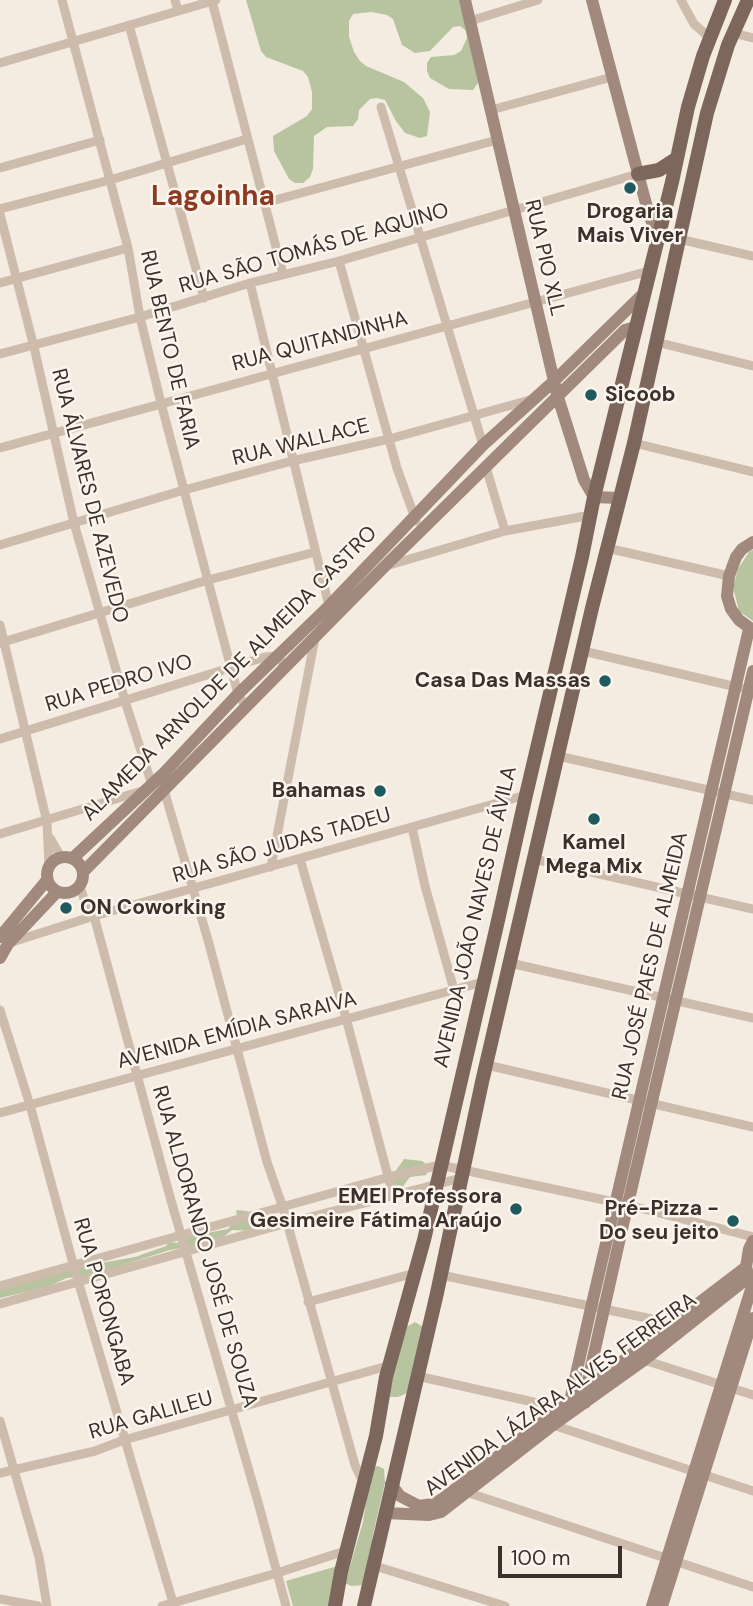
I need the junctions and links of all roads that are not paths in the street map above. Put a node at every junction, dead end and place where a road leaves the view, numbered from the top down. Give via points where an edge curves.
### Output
1 (62, 0) edge
2 (175, 0) edge
3 (214, 0) edge
4 (465, 0) edge
5 (538, 0) edge
6 (592, 0) edge
7 (681, 0) edge
8 (725, 0) edge
9 (748, 0) edge
10 (178, 11) junction
11 (470, 21) junction
12 (129, 25) junction
13 (733, 33) junction
14 (710, 38) junction
15 (753, 38) edge
16 (73, 42) junction
17 (0, 63) edge
18 (612, 77) junction
19 (381, 107) dead end
20 (491, 110) junction
21 (247, 139) junction
22 (497, 139) junction
23 (100, 140) junction
24 (676, 159) junction
25 (166, 162) junction
26 (397, 165) junction
27 (0, 168) edge
28 (638, 174) junction
29 (110, 180) junction
30 (264, 203) junction
31 (514, 210) junction
32 (0, 212) edge
33 (421, 236) junction
34 (658, 236) junction
35 (679, 239) junction
36 (128, 248) junction
37 (753, 256) edge
38 (339, 261) junction
39 (649, 271) junction
40 (283, 274) junction
41 (16, 278) junction
42 (0, 283) edge
43 (250, 284) junction
44 (643, 294) junction
45 (204, 298) junction
46 (533, 301) junction
47 (140, 317) junction
48 (448, 325) junction
49 (635, 327) junction
50 (656, 342) junction
51 (34, 347) junction
52 (363, 348) junction
53 (0, 355) edge
54 (753, 366) edge
55 (270, 372) junction
56 (553, 382) junction
57 (558, 397) junction
58 (530, 400) junction
59 (161, 403) junction
60 (475, 414) junction
61 (53, 432) junction
62 (389, 439) junction
63 (634, 443) junction
64 (483, 445) junction
65 (0, 448) edge
66 (292, 461) junction
67 (486, 467) junction
68 (753, 472) edge
69 (184, 490) junction
70 (594, 497) junction
71 (618, 498) junction
72 (591, 515) junction
73 (414, 516) junction
74 (74, 523) junction
75 (505, 531) junction
76 (419, 534) junction
77 (753, 542) edge
78 (0, 545) edge
79 (607, 548) junction
80 (315, 552) junction
81 (384, 567) junction
82 (729, 576) junction
83 (208, 580) junction
84 (329, 606) junction
85 (99, 611) junction
86 (0, 625) edge
87 (751, 629) edge
88 (315, 637) junction
89 (2, 642) edge
90 (583, 651) junction
91 (281, 661) junction
92 (230, 668) junction
93 (753, 671) edge
94 (746, 689) edge
95 (238, 694) junction
96 (125, 701) junction
97 (246, 707) junction
98 (25, 732) junction
99 (0, 739) edge
100 (558, 756) junction
101 (154, 788) junction
102 (718, 792) junction
103 (526, 795) junction
104 (753, 800) edge
105 (47, 822) junction
106 (412, 827) junction
107 (0, 834) edge
108 (49, 836) junction
109 (67, 858) junction
110 (300, 859) junction
111 (534, 859) junction
112 (49, 866) junction
113 (271, 867) junction
114 (83, 872) junction
115 (47, 880) junction
116 (192, 890) junction
117 (57, 892) junction
118 (79, 892) junction
119 (694, 895) junction
120 (753, 909) edge
121 (94, 916) junction
122 (4, 941) edge
123 (0, 958) edge
124 (510, 963) junction
125 (483, 982) junction
126 (454, 990) junction
127 (670, 998) junction
128 (0, 1010) edge
129 (346, 1018) junction
130 (753, 1018) edge
131 (237, 1048) junction
132 (487, 1065) junction
133 (138, 1076) junction
134 (646, 1102) junction
135 (30, 1105) junction
136 (0, 1113) edge
137 (753, 1127) edge
138 (440, 1165) junction
139 (462, 1174) junction
140 (389, 1177) junction
141 (436, 1184) junction
142 (393, 1195) junction
143 (622, 1204) junction
144 (283, 1208) junction
145 (231, 1223) junction
146 (287, 1223) junction
147 (182, 1236) junction
148 (235, 1239) junction
149 (753, 1239) edge
150 (187, 1252) junction
151 (74, 1266) junction
152 (415, 1273) junction
153 (441, 1275) junction
154 (750, 1277) edge
155 (78, 1282) junction
156 (0, 1286) edge
157 (309, 1302) junction
158 (0, 1304) edge
159 (598, 1309) junction
160 (753, 1318) edge
161 (671, 1323) junction
162 (644, 1360) junction
163 (391, 1364) junction
164 (417, 1376) junction
165 (333, 1382) junction
166 (726, 1387) junction
167 (586, 1389) junction
168 (753, 1395) edge
169 (585, 1403) junction
170 (566, 1407) junction
171 (232, 1411) junction
172 (0, 1421) edge
173 (553, 1425) junction
174 (124, 1440) junction
175 (13, 1470) junction
176 (0, 1473) edge
177 (699, 1474) junction
178 (364, 1484) junction
179 (391, 1485) junction
180 (462, 1490) junction
181 (753, 1491) edge
182 (385, 1513) junction
183 (348, 1550) junction
184 (672, 1561) junction
185 (375, 1566) junction
186 (277, 1573) junction
187 (753, 1587) edge
188 (0, 1599) edge
189 (173, 1604) edge
190 (38, 1606) edge
191 (47, 1606) edge
192 (162, 1606) edge
193 (286, 1606) edge
194 (335, 1606) edge
195 (364, 1606) edge
196 (505, 1606) edge
197 (652, 1606) edge
198 (662, 1606) edge

1 - 16 street, RUA BENTO DE FARIA
2 - 10 street
3 - 10 street
3 - 21 street
4 - 11 main road, RUA PIO XLL
5 - 11 street
6 - 18 main road
7 - 14 street via 694,24
8 - 14 main road, AVENIDA JOÃO NAVES DE ÁVILA
9 - 13 main road, AVENIDA JOÃO NAVES DE ÁVILA
10 - 12 street
11 - 20 main road, RUA PIO XLL
12 - 16 street
12 - 25 street
13 - 15 street
13 - 35 main road, AVENIDA JOÃO NAVES DE ÁVILA via 706,113
14 - 24 main road, AVENIDA JOÃO NAVES DE ÁVILA
16 - 17 street
16 - 23 street, RUA BENTO DE FARIA
18 - 20 street
18 - 28 main road
19 - 26 street
20 - 22 main road, RUA PIO XLL
21 - 25 street
21 - 30 street
22 - 26 street
22 - 31 main road, RUA PIO XLL
23 - 27 street
23 - 29 street, RUA BENTO DE FARIA
24 - 28 main road via 659,170
24 - 34 main road, AVENIDA JOÃO NAVES DE ÁVILA
25 - 29 street
25 - 45 street
26 - 30 street
26 - 33 street
28 - 31 street, RUA SÃO TOMÁS DE AQUINO
28 - 34 main road
29 - 32 street
29 - 36 street, RUA BENTO DE FARIA
30 - 40 street
31 - 33 street, RUA SÃO TOMÁS DE AQUINO
31 - 46 main road, RUA PIO XLL
32 - 41 street, RUA ÁLVARES DE AZEVEDO
33 - 38 street, RUA SÃO TOMÁS DE AQUINO
33 - 48 street
34 - 35 main road
34 - 39 main road, AVENIDA JOÃO NAVES DE ÁVILA
35 - 37 street
35 - 50 main road, AVENIDA JOÃO NAVES DE ÁVILA
36 - 41 street
36 - 47 street, RUA BENTO DE FARIA
38 - 40 street, RUA SÃO TOMÁS DE AQUINO
38 - 52 street
39 - 44 main road, AVENIDA JOÃO NAVES DE ÁVILA
39 - 46 street, RUA QUITANDINHA
40 - 43 street, RUA SÃO TOMÁS DE AQUINO
41 - 42 street
41 - 51 street, RUA ÁLVARES DE AZEVEDO
43 - 45 street, RUA SÃO TOMÁS DE AQUINO
43 - 55 street
44 - 49 main road, AVENIDA JOÃO NAVES DE ÁVILA
44 - 56 main road, ALAMEDA ARNOLDE DE ALMEIDA CASTRO
45 - 47 street, RUA SÃO TOMÁS DE AQUINO
46 - 48 street, RUA QUITANDINHA
46 - 56 main road, RUA PIO XLL
47 - 51 street, RUA SÃO TOMÁS DE AQUINO
47 - 59 street, RUA BENTO DE FARIA
48 - 52 street, RUA QUITANDINHA
48 - 60 street
49 - 57 main road, ALAMEDA ARNOLDE DE ALMEIDA CASTRO via 625,330
49 - 70 main road, AVENIDA JOÃO NAVES DE ÁVILA
50 - 54 street
50 - 63 main road, AVENIDA JOÃO NAVES DE ÁVILA
51 - 53 street, RUA SÃO TOMÁS DE AQUINO
51 - 61 street, RUA ÁLVARES DE AZEVEDO
52 - 55 street, RUA QUITANDINHA
52 - 62 street
55 - 59 street, RUA QUITANDINHA
55 - 66 street
56 - 57 main road, RUA PIO XLL
56 - 58 main road, ALAMEDA ARNOLDE DE ALMEIDA CASTRO
57 - 67 main road, ALAMEDA ARNOLDE DE ALMEIDA CASTRO
57 - 70 main road, RUA PIO XLL via 584,480
58 - 60 street, RUA WALLACE
58 - 64 main road, ALAMEDA ARNOLDE DE ALMEIDA CASTRO
59 - 61 street, RUA QUITANDINHA
59 - 69 street, RUA BENTO DE FARIA
60 - 62 street, RUA WALLACE
60 - 64 street
61 - 65 street, RUA QUITANDINHA
61 - 74 street, RUA ÁLVARES DE AZEVEDO
62 - 66 street, RUA WALLACE
62 - 73 street
63 - 68 street
63 - 71 main road, AVENIDA JOÃO NAVES DE ÁVILA
64 - 73 main road, ALAMEDA ARNOLDE DE ALMEIDA CASTRO
66 - 69 street, RUA WALLACE
66 - 80 street
67 - 75 street
67 - 76 main road, ALAMEDA ARNOLDE DE ALMEIDA CASTRO
69 - 74 street, RUA WALLACE
69 - 83 street, RUA BENTO DE FARIA
70 - 71 main road
70 - 72 main road, AVENIDA JOÃO NAVES DE ÁVILA
71 - 79 main road, AVENIDA JOÃO NAVES DE ÁVILA
72 - 75 street
72 - 103 main road, AVENIDA JOÃO NAVES DE ÁVILA
73 - 76 street
73 - 84 main road, ALAMEDA ARNOLDE DE ALMEIDA CASTRO
74 - 78 street, RUA WALLACE
74 - 85 street, RUA ÁLVARES DE AZEVEDO
75 - 81 street
76 - 81 main road, ALAMEDA ARNOLDE DE ALMEIDA CASTRO
77 - 82 main road via 736,557
79 - 82 street
79 - 90 main road, AVENIDA JOÃO NAVES DE ÁVILA
80 - 83 street
80 - 84 street
81 - 88 main road, ALAMEDA ARNOLDE DE ALMEIDA CASTRO
82 - 87 main road, RUA JOSÉ PAES DE ALMEIDA via 731,608
83 - 85 street
83 - 92 street, RUA BENTO DE FARIA
84 - 91 main road, ALAMEDA ARNOLDE DE ALMEIDA CASTRO
85 - 89 street
85 - 96 street, RUA ÁLVARES DE AZEVEDO
86 - 89 street
87 - 94 main road, RUA JOSÉ PAES DE ALMEIDA
88 - 91 main road, ALAMEDA ARNOLDE DE ALMEIDA CASTRO
88 - 113 street
89 - 98 street
90 - 94 street
90 - 100 main road, AVENIDA JOÃO NAVES DE ÁVILA
91 - 92 street, RUA PEDRO IVO via 265,657
91 - 95 main road, ALAMEDA ARNOLDE DE ALMEIDA CASTRO
91 - 97 main road, ALAMEDA ARNOLDE DE ALMEIDA CASTRO
92 - 95 street, RUA BENTO DE FARIA
92 - 96 street, RUA PEDRO IVO
93 - 94 main road, RUA JOSÉ PAES DE ALMEIDA
94 - 102 main road, RUA JOSÉ PAES DE ALMEIDA
95 - 97 street, RUA BENTO DE FARIA
95 - 101 main road, ALAMEDA ARNOLDE DE ALMEIDA CASTRO
96 - 98 street, RUA PEDRO IVO
96 - 101 street, RUA ÁLVARES DE AZEVEDO
97 - 101 main road, ALAMEDA ARNOLDE DE ALMEIDA CASTRO
98 - 99 street, RUA PEDRO IVO
98 - 105 street
100 - 102 street
100 - 111 main road, AVENIDA JOÃO NAVES DE ÁVILA
101 - 105 street
101 - 109 main road, ALAMEDA ARNOLDE DE ALMEIDA CASTRO
101 - 114 main road, ALAMEDA ARNOLDE DE ALMEIDA CASTRO
101 - 116 street, RUA ÁLVARES DE AZEVEDO
102 - 104 street
102 - 119 main road, RUA JOSÉ PAES DE ALMEIDA
103 - 106 street, RUA SÃO JUDAS TADEU
103 - 125 main road, AVENIDA JOÃO NAVES DE ÁVILA
105 - 107 street
105 - 108 street
106 - 110 street, RUA SÃO JUDAS TADEU
106 - 126 street
108 - 109 street
108 - 112 street
109 - 112 main road
109 - 114 main road via 78,862
110 - 113 street, RUA SÃO JUDAS TADEU
110 - 129 street
111 - 119 street
111 - 124 main road, AVENIDA JOÃO NAVES DE ÁVILA
112 - 115 main road
113 - 116 street, RUA SÃO JUDAS TADEU
114 - 118 main road
115 - 117 main road
115 - 122 main road
116 - 121 street, RUA SÃO JUDAS TADEU
116 - 131 street, RUA ÁLVARES DE AZEVEDO
117 - 118 main road
117 - 122 main road
118 - 121 street, RUA ALDORANDO JOSÉ DE SOUZA
119 - 120 street
119 - 127 main road, RUA JOSÉ PAES DE ALMEIDA
121 - 122 street, RUA SÃO JUDAS TADEU
121 - 133 street, RUA ALDORANDO JOSÉ DE SOUZA
122 - 123 main road
124 - 127 street
124 - 132 main road, AVENIDA JOÃO NAVES DE ÁVILA
125 - 126 street, AVENIDA EMÍDIA SARAIVA
125 - 138 main road, AVENIDA JOÃO NAVES DE ÁVILA
126 - 129 street, AVENIDA EMÍDIA SARAIVA
127 - 130 street
127 - 134 main road, RUA JOSÉ PAES DE ALMEIDA
128 - 135 street, RUA PORONGABA
129 - 131 street, AVENIDA EMÍDIA SARAIVA
129 - 140 street
131 - 133 street, AVENIDA EMÍDIA SARAIVA
131 - 144 street, RUA ÁLVARES DE AZEVEDO
132 - 134 street
132 - 139 main road, AVENIDA JOÃO NAVES DE ÁVILA
133 - 135 street, AVENIDA EMÍDIA SARAIVA
133 - 147 street, RUA ALDORANDO JOSÉ DE SOUZA
134 - 137 street
134 - 143 main road, RUA JOSÉ PAES DE ALMEIDA
135 - 136 street, AVENIDA EMÍDIA SARAIVA
135 - 151 street, RUA PORONGABA
138 - 139 street
138 - 140 street
138 - 141 main road, AVENIDA JOÃO NAVES DE ÁVILA
139 - 141 street
139 - 143 street
139 - 153 main road, AVENIDA JOÃO NAVES DE ÁVILA
140 - 142 street
140 - 144 street
141 - 142 street
141 - 152 main road, AVENIDA JOÃO NAVES DE ÁVILA
142 - 146 street
143 - 149 street
143 - 159 main road, RUA JOSÉ PAES DE ALMEIDA
144 - 145 street
144 - 146 street, RUA ÁLVARES DE AZEVEDO
145 - 147 street
145 - 148 street
146 - 148 street
146 - 157 street, RUA ÁLVARES DE AZEVEDO
147 - 150 street, RUA ALDORANDO JOSÉ DE SOUZA
147 - 151 street
148 - 150 street
149 - 154 main road
150 - 155 street
150 - 171 street, RUA ALDORANDO JOSÉ DE SOUZA
151 - 155 street, RUA PORONGABA
151 - 156 street
152 - 157 street
152 - 163 main road, AVENIDA JOÃO NAVES DE ÁVILA
153 - 159 street
153 - 164 main road, AVENIDA JOÃO NAVES DE ÁVILA
154 - 161 main road, AVENIDA LÁZARA ALVES FERREIRA
154 - 162 main road, AVENIDA LÁZARA ALVES FERREIRA
154 - 166 main road
155 - 158 street
155 - 174 street, RUA PORONGABA
157 - 165 street, RUA ÁLVARES DE AZEVEDO
159 - 161 street
159 - 167 main road, RUA JOSÉ PAES DE ALMEIDA
159 - 170 main road, RUA JOSÉ PAES DE ALMEIDA
160 - 166 main road
161 - 167 main road, AVENIDA LÁZARA ALVES FERREIRA
162 - 166 street
162 - 169 main road, AVENIDA LÁZARA ALVES FERREIRA
163 - 165 street, RUA GALILEU
163 - 178 main road, AVENIDA JOÃO NAVES DE ÁVILA
164 - 170 street
164 - 179 main road, AVENIDA JOÃO NAVES DE ÁVILA
165 - 171 street, RUA GALILEU
165 - 178 street, RUA ÁLVARES DE AZEVEDO
166 - 168 street
166 - 177 main road
167 - 169 main road, RUA JOSÉ PAES DE ALMEIDA
167 - 170 main road, AVENIDA LÁZARA ALVES FERREIRA
169 - 170 main road, AVENIDA LÁZARA ALVES FERREIRA
170 - 173 main road, AVENIDA LÁZARA ALVES FERREIRA
170 - 180 main road, AVENIDA LÁZARA ALVES FERREIRA
171 - 174 street, RUA GALILEU
171 - 186 street, RUA ALDORANDO JOSÉ DE SOUZA
172 - 175 street
173 - 177 street
173 - 180 main road, AVENIDA LÁZARA ALVES FERREIRA
174 - 175 street, RUA GALILEU
174 - 189 street, RUA PORONGABA
175 - 176 street, RUA GALILEU
175 - 191 street via 44,1577
177 - 181 street
177 - 184 main road
178 - 183 main road, AVENIDA JOÃO NAVES DE ÁVILA
179 - 180 main road, AVENIDA LÁZARA ALVES FERREIRA via 405,1499 423,1506
179 - 182 main road, AVENIDA JOÃO NAVES DE ÁVILA
180 - 182 main road, AVENIDA LÁZARA ALVES FERREIRA via 436,1514
180 - 184 street
182 - 185 main road, AVENIDA JOÃO NAVES DE ÁVILA
183 - 186 street
183 - 194 main road, AVENIDA JOÃO NAVES DE ÁVILA
184 - 187 street
184 - 197 main road
184 - 198 main road
185 - 195 main road, AVENIDA JOÃO NAVES DE ÁVILA
185 - 196 street
186 - 189 street
186 - 193 street, RUA ALDORANDO JOSÉ DE SOUZA
188 - 190 street
189 - 192 street

